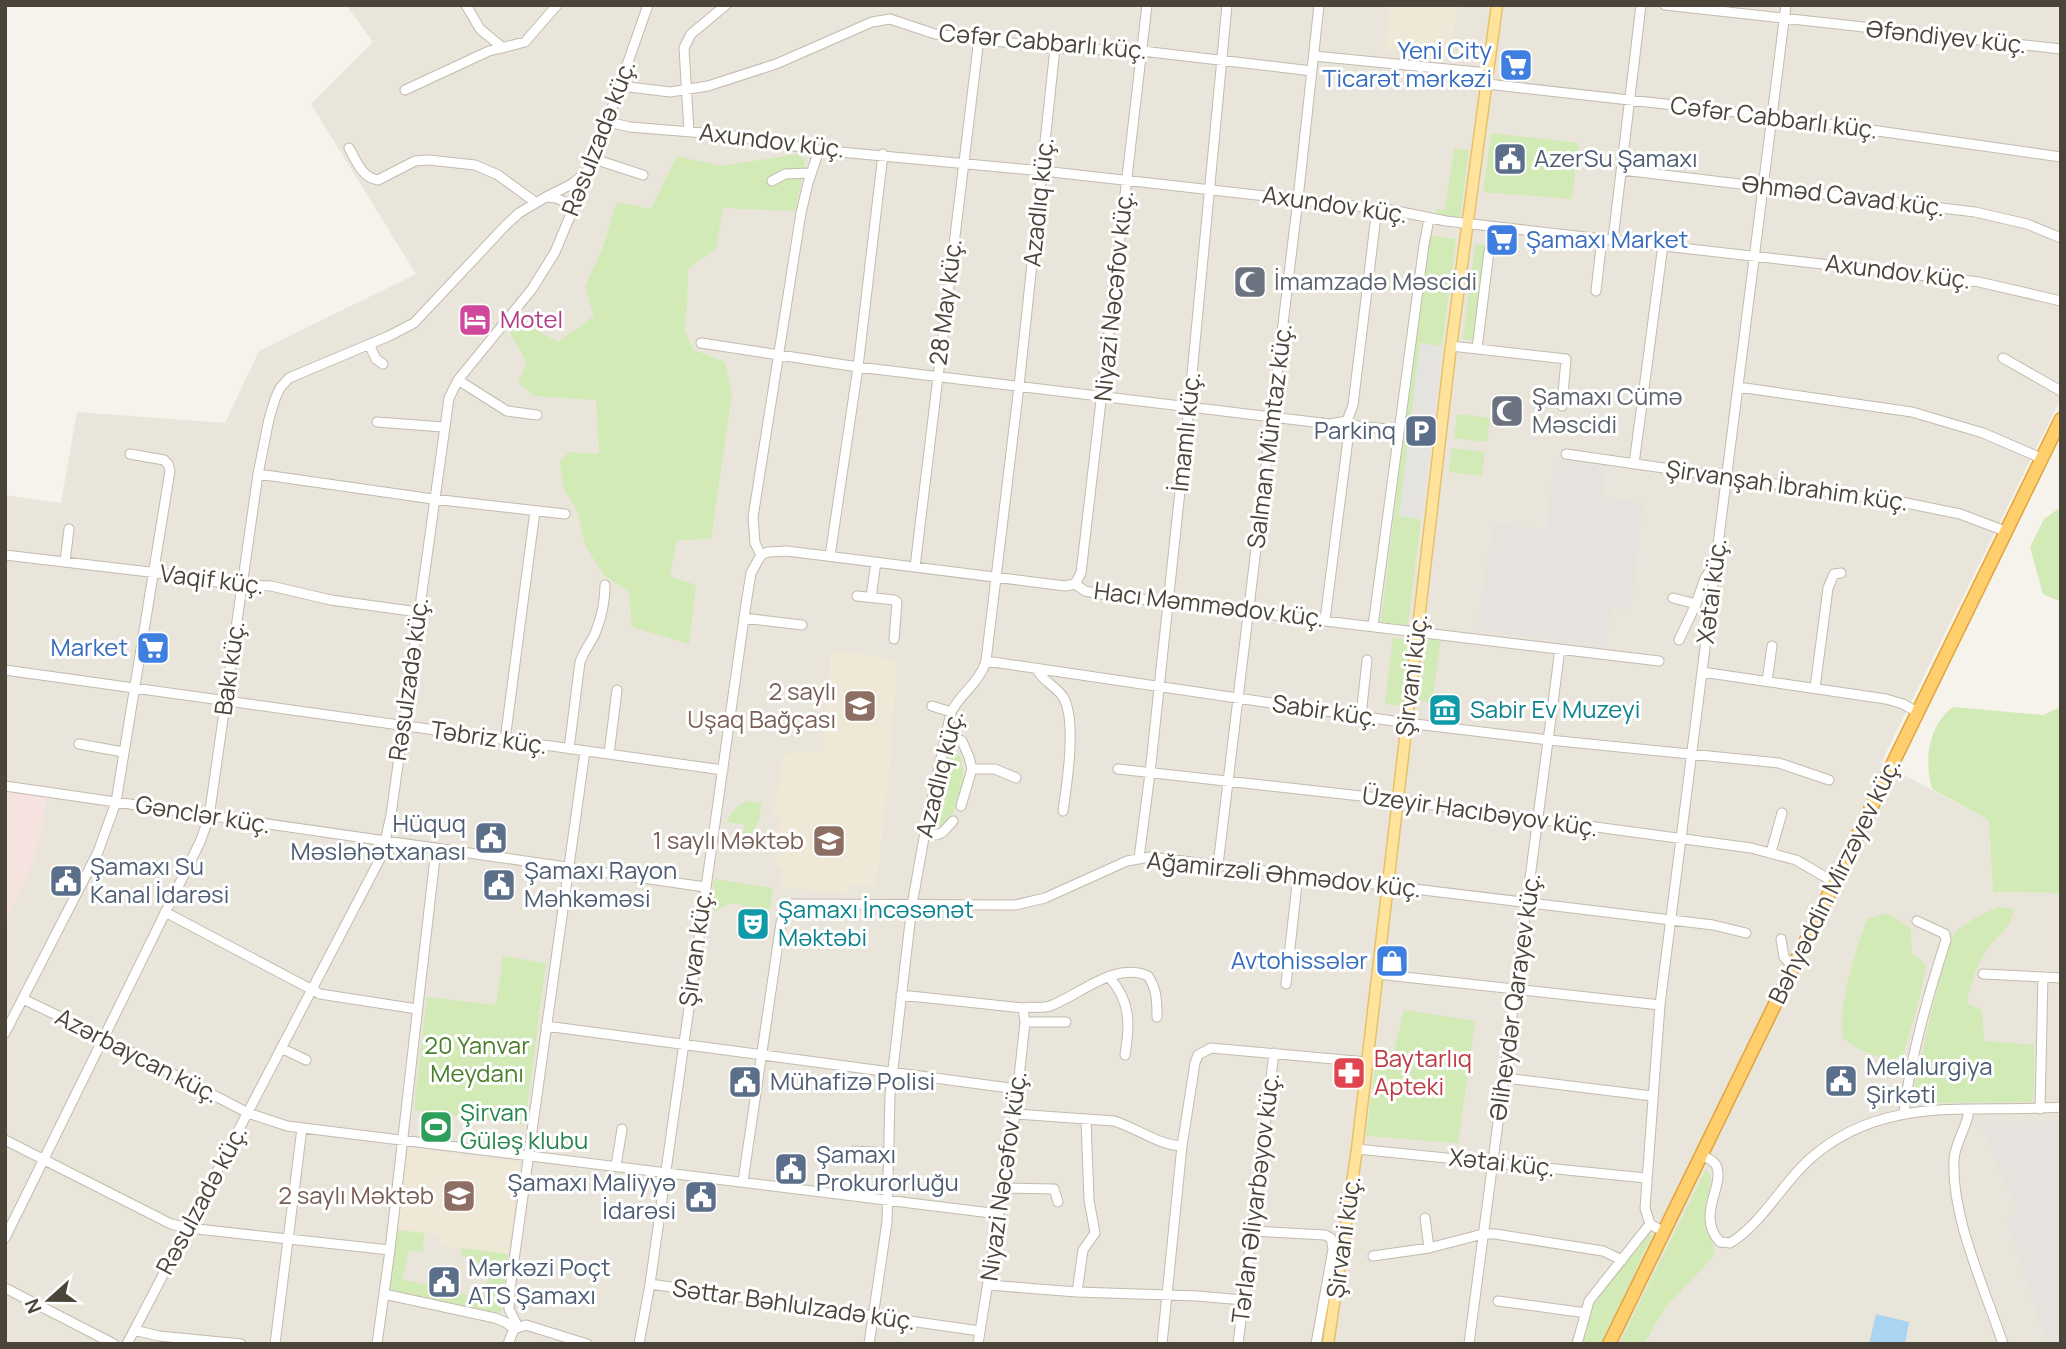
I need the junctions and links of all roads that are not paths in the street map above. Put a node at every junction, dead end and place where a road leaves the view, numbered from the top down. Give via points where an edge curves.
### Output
1 (466, 5) edge
2 (557, 5) edge
3 (648, 5) edge
4 (726, 5) edge
5 (1147, 5) edge
6 (1227, 5) edge
7 (1318, 5) edge
8 (1497, 5) edge
9 (1641, 5) edge
10 (1665, 5) edge
11 (1786, 5) edge
12 (1784, 19) junction
13 (979, 38) junction
14 (503, 48) junction
15 (1055, 48) junction
16 (2061, 49) edge
17 (1142, 51) junction
18 (1314, 56) junction
19 (1222, 60) junction
20 (1312, 71) junction
21 (1488, 78) junction
22 (621, 86) junction
23 (405, 90) dead end
24 (688, 91) junction
25 (1630, 100) junction
26 (1772, 116) junction
27 (608, 122) junction
28 (689, 131) junction
29 (349, 148) dead end
30 (819, 150) junction
31 (883, 154) junction
32 (2061, 157) edge
33 (962, 162) junction
34 (593, 163) junction
35 (1622, 170) junction
36 (1043, 171) junction
37 (810, 173) junction
38 (643, 175) dead end
39 (1128, 180) junction
40 (772, 181) dead end
41 (1763, 187) junction
42 (1210, 189) junction
43 (546, 197) junction
44 (1298, 199) junction
45 (535, 202) junction
46 (574, 206) junction
47 (1377, 208) junction
48 (1429, 219) junction
49 (1469, 224) junction
50 (1601, 237) junction
51 (2061, 238) edge
52 (1613, 239) junction
53 (1663, 245) junction
54 (1489, 251) dead end
55 (1755, 255) junction
56 (1596, 291) dead end
57 (2061, 301) edge
58 (701, 343) dead end
59 (369, 344) junction
60 (1451, 346) junction
61 (1477, 349) junction
62 (777, 356) junction
63 (2003, 358) dead end
64 (383, 364) dead end
65 (858, 368) junction
66 (937, 377) junction
67 (458, 380) junction
68 (1019, 386) junction
69 (1738, 387) junction
70 (2061, 391) edge
71 (1103, 396) junction
72 (1189, 406) junction
73 (1562, 406) dead end
74 (537, 415) dead end
75 (1272, 416) junction
76 (2061, 419) edge
77 (1347, 421) junction
78 (377, 422) dead end
79 (443, 427) junction
80 (1399, 430) junction
81 (130, 454) dead end
82 (1566, 454) dead end
83 (2041, 458) junction
84 (1634, 464) junction
85 (258, 474) junction
86 (1727, 477) junction
87 (433, 499) junction
88 (535, 511) junction
89 (565, 514) dead end
90 (69, 529) dead end
91 (2005, 531) junction
92 (5, 555) edge
93 (761, 555) junction
94 (830, 556) junction
95 (65, 562) junction
96 (876, 562) junction
97 (915, 567) junction
98 (1715, 571) junction
99 (153, 572) junction
100 (1841, 573) dead end
101 (998, 577) junction
102 (1074, 584) junction
103 (241, 585) junction
104 (605, 586) dead end
105 (858, 596) dead end
106 (871, 597) junction
107 (1673, 598) dead end
108 (1168, 602) junction
109 (1696, 604) junction
110 (418, 612) junction
111 (1250, 612) junction
112 (744, 618) junction
113 (1325, 620) junction
114 (802, 625) dead end
115 (1373, 626) junction
116 (1417, 631) junction
117 (894, 639) dead end
118 (1679, 640) dead end
119 (1772, 646) dead end
120 (1560, 649) junction
121 (1367, 660) dead end
122 (986, 661) junction
123 (1659, 661) dead end
124 (1037, 669) junction
125 (5, 670) edge
126 (1702, 673) junction
127 (1767, 681) junction
128 (1159, 687) junction
129 (133, 688) junction
130 (1815, 688) junction
131 (617, 690) dead end
132 (1238, 699) junction
133 (225, 701) junction
134 (932, 706) dead end
135 (951, 712) junction
136 (1917, 712) junction
137 (1361, 716) junction
138 (1406, 723) junction
139 (403, 726) junction
140 (945, 734) junction
141 (505, 740) junction
142 (1549, 740) junction
143 (79, 744) dead end
144 (569, 749) junction
145 (585, 751) junction
146 (124, 752) junction
147 (608, 754) junction
148 (1692, 755) junction
149 (972, 769) junction
150 (1118, 769) dead end
151 (723, 770) junction
152 (1150, 773) junction
153 (1016, 778) dead end
154 (1227, 780) junction
155 (1829, 780) dead end
156 (5, 786) edge
157 (1397, 800) junction
158 (116, 802) junction
159 (961, 806) dead end
160 (1063, 811) dead end
161 (1783, 813) dead end
162 (208, 817) junction
163 (1538, 820) junction
164 (953, 821) dead end
165 (925, 832) junction
166 (1681, 839) junction
167 (386, 842) junction
168 (436, 849) junction
169 (1771, 852) junction
170 (1139, 858) junction
171 (1218, 865) junction
172 (569, 867) junction
173 (1298, 875) junction
174 (1834, 882) junction
175 (1388, 886) junction
176 (705, 887) junction
177 (1528, 903) junction
178 (912, 905) junction
179 (165, 912) junction
180 (1671, 920) junction
181 (1917, 921) dead end
182 (1746, 933) dead end
183 (1781, 939) dead end
184 (1793, 967) junction
185 (1377, 974) junction
186 (1983, 974) dead end
187 (1109, 977) junction
188 (2043, 977) junction
189 (2061, 978) edge
190 (1286, 984) dead end
191 (1516, 990) junction
192 (312, 991) junction
193 (901, 995) junction
194 (23, 999) junction
195 (1660, 1005) junction
196 (1023, 1008) junction
197 (417, 1009) junction
198 (1157, 1017) dead end
199 (1025, 1022) junction
200 (1066, 1022) dead end
201 (546, 1026) junction
202 (5, 1033) edge
203 (102, 1037) junction
204 (682, 1044) junction
205 (281, 1048) junction
206 (1274, 1053) junction
207 (762, 1055) junction
208 (1125, 1055) dead end
209 (306, 1060) dead end
210 (1367, 1062) junction
211 (892, 1072) junction
212 (1505, 1079) junction
213 (1017, 1089) junction
214 (1652, 1096) junction
215 (2061, 1107) edge
216 (1969, 1109) junction
217 (2040, 1109) junction
218 (1904, 1112) junction
219 (248, 1113) junction
220 (1015, 1114) junction
221 (1086, 1119) junction
222 (302, 1128) junction
223 (622, 1129) dead end
224 (5, 1140) edge
225 (403, 1140) junction
226 (1182, 1146) junction
227 (1357, 1149) junction
228 (854, 1151) dead end
229 (889, 1153) junction
230 (528, 1155) junction
231 (1702, 1155) junction
232 (43, 1159) junction
233 (1493, 1162) junction
234 (616, 1166) junction
235 (665, 1172) junction
236 (1646, 1178) junction
237 (743, 1181) junction
238 (1003, 1188) junction
239 (889, 1199) junction
240 (1058, 1202) dead end
241 (999, 1213) junction
242 (1425, 1218) dead end
243 (1650, 1224) junction
244 (188, 1228) junction
245 (1252, 1231) junction
246 (1664, 1232) junction
247 (1483, 1234) junction
248 (5, 1238) edge
249 (287, 1239) junction
250 (1429, 1248) junction
251 (390, 1250) junction
252 (1373, 1256) dead end
253 (1622, 1259) junction
254 (650, 1284) junction
255 (988, 1285) junction
256 (5, 1287) edge
257 (1077, 1292) junction
258 (384, 1294) junction
259 (1166, 1294) junction
260 (1243, 1300) junction
261 (1497, 1301) dead end
262 (1586, 1313) junction
263 (873, 1317) junction
264 (516, 1328) junction
265 (134, 1330) junction
266 (980, 1331) junction
267 (114, 1344) edge
268 (127, 1344) edge
269 (241, 1344) edge
270 (275, 1344) edge
271 (377, 1344) edge
272 (508, 1344) edge
273 (587, 1344) edge
274 (639, 1344) edge
275 (869, 1344) edge
276 (978, 1344) edge
277 (1162, 1344) edge
278 (1238, 1344) edge
279 (1316, 1344) edge
280 (1328, 1344) edge
281 (1469, 1344) edge
282 (1577, 1344) edge
283 (1609, 1344) edge
284 (2004, 1344) edge

1 - 14 street via 480,29
2 - 14 street via 525,42
3 - 22 street, Rəsulzadə küç.
4 - 24 street via 687,40 683,58
5 - 17 street, Niyazi Nəcəfov küç.
6 - 19 street, İmamlı küç.
7 - 18 street, Salman Mümtaz küç.
8 - 21 main road, Şirvani küç.
9 - 25 street
10 - 12 street, Əfəndiyev küç.
11 - 12 street, Xətai küç.
12 - 16 street, Əfəndiyev küç.
12 - 26 street, Xətai küç.
13 - 15 street, Cəfər Cabbarlı küç.
13 - 24 street, Cəfər Cabbarlı küç. via 935,34 896,20 882,20 776,64
13 - 33 street, 28 May küç.
14 - 23 street
15 - 17 street, Cəfər Cabbarlı küç.
15 - 36 street, Azadlıq küç.
17 - 19 street, Cəfər Cabbarlı küç.
17 - 39 street, Niyazi Nəcəfov küç.
18 - 20 street, Salman Mümtaz küç.
18 - 21 street, Cəfər Cabbarlı küç.
19 - 20 street, Cəfər Cabbarlı küç.
19 - 42 street, İmamlı küç.
20 - 44 street, Salman Mümtaz küç.
21 - 25 street, Cəfər Cabbarlı küç.
21 - 49 main road, Şirvani küç.
22 - 24 street, Cəfər Cabbarlı küç.
22 - 27 street, Rəsulzadə küç.
24 - 28 street
25 - 26 street, Cəfər Cabbarlı küç.
25 - 35 street
26 - 32 street, Cəfər Cabbarlı küç.
26 - 41 street, Xətai küç.
27 - 28 street, Axundov küç.
27 - 34 street, Rəsulzadə küç.
28 - 30 street, Axundov küç.
29 - 45 street via 372,180 415,161 475,165 498,175
30 - 31 street, Axundov küç.
30 - 37 street
31 - 33 street, Axundov küç.
31 - 65 street
33 - 36 street, Axundov küç.
33 - 66 street, 28 May küç.
34 - 38 street
34 - 43 street, Bakı küç. via 572,184
34 - 46 street, Rəsulzadə küç.
35 - 41 street, Əhməd Cavad küç.
35 - 52 street
36 - 39 street, Axundov küç.
36 - 68 street, Azadlıq küç.
37 - 40 street via 785,174
37 - 62 street
39 - 42 street, Axundov küç.
39 - 71 street, Niyazi Nəcəfov küç.
41 - 51 street, Əhməd Cavad küç. via 1975,212
41 - 55 street, Xətai küç.
42 - 44 street, Axundov küç.
42 - 72 street, İmamlı küç.
43 - 45 street, Bakı küç.
43 - 46 street
44 - 47 street, Axundov küç.
44 - 75 street, Salman Mümtaz küç.
45 - 59 street, Bakı küç. via 505,226 414,323
46 - 67 street, Rəsulzadə küç. via 545,269
47 - 48 street, Axundov küç.
47 - 77 street via 1353,405
48 - 49 street, Axundov küç.
48 - 80 street
49 - 50 street, Axundov küç.
49 - 60 main road, Şirvani küç.
50 - 52 street, Axundov küç.
50 - 56 street
52 - 53 street, Axundov küç.
53 - 55 street, Axundov küç.
53 - 84 street
54 - 61 street
55 - 57 street, Axundov küç. via 1979,282
55 - 69 street, Xətai küç.
58 - 62 street
59 - 64 street
59 - 85 street, Bakı küç. via 296,373 284,384 269,419
60 - 61 street
60 - 116 main road, Şirvani küç.
61 - 73 street via 1566,359
62 - 65 street
62 - 93 street via 753,517
63 - 70 street
65 - 66 street
65 - 94 street
66 - 68 street
66 - 97 street, 28 May küç.
67 - 74 street via 507,411
67 - 79 street, Rəsulzadə küç.
68 - 71 street
68 - 101 street, Azadlıq küç.
69 - 83 street via 1912,412 1983,433
69 - 86 street, Xətai küç.
71 - 72 street
71 - 102 street, Niyazi Nəcəfov küç. via 1081,573
72 - 75 street
72 - 108 street, İmamlı küç.
75 - 77 street via 1330,424
75 - 111 street, Salman Mümtaz küç.
76 - 83 highway, Bəhyəddin Mirzəyev küç.
77 - 80 street
77 - 113 street
78 - 79 street
79 - 87 street, Rəsulzadə küç.
80 - 115 street
81 - 99 street via 164,460 170,471
82 - 84 street, Şirvanşah İbrahim küç.
83 - 91 highway, Bəhyəddin Mirzəyev küç.
84 - 86 street, Şirvanşah İbrahim küç.
85 - 87 street
85 - 103 street, Bakı küç.
86 - 91 street, Şirvanşah İbrahim küç. via 1900,502 1960,514
86 - 98 street, Xətai küç.
87 - 88 street
87 - 110 street, Rəsulzadə küç.
88 - 89 street
88 - 141 street
90 - 95 street
91 - 136 highway, Bəhyəddin Mirzəyev küç.
92 - 95 street, Vaqif küç.
93 - 94 street, Hacı Məmmədov küç. via 787,551
93 - 112 street, Şirvan küç. via 751,573
94 - 96 street, Hacı Məmmədov küç.
95 - 99 street, Vaqif küç.
96 - 97 street, Hacı Məmmədov küç.
96 - 106 street
97 - 101 street, Hacı Məmmədov küç.
98 - 109 street via 1705,578
98 - 126 street, Xətai küç.
99 - 103 street, Vaqif küç.
99 - 129 street
100 - 130 street via 1834,574 1828,589
101 - 102 street, Hacı Məmmədov küç.
101 - 122 street, Azadlıq küç.
102 - 108 street, Hacı Məmmədov küç. via 1095,593
103 - 110 street, Vaqif küç. via 271,586
103 - 133 street, Bakı küç.
104 - 144 street via 599,622 580,662
105 - 106 street
106 - 117 street via 897,603
107 - 109 street
108 - 111 street, Hacı Məmmədov küç.
108 - 128 street, İmamlı küç.
109 - 118 street
110 - 139 street, Rəsulzadə küç.
111 - 113 street, Hacı Məmmədov küç.
111 - 132 street, Salman Mümtaz küç.
112 - 114 street
112 - 151 street, Şirvan küç.
113 - 115 street, Hacı Məmmədov küç.
115 - 116 street, Hacı Məmmədov küç.
116 - 120 street, Hacı Məmmədov küç.
116 - 138 main road, Şirvani küç.
119 - 127 street
120 - 123 street, Hacı Məmmədov küç.
120 - 142 street, Əliheydər Qarayev küç.
121 - 137 street
122 - 124 street, Sabir küç.
122 - 135 street, Azadlıq küç. via 980,677
124 - 128 street, Sabir küç.
124 - 160 street via 1068,706 1069,775
125 - 129 street, Təbriz küç.
126 - 127 street
126 - 148 street, Xətai küç.
127 - 130 street
128 - 132 street, Sabir küç.
128 - 152 street, İmamlı küç.
129 - 133 street, Təbriz küç.
129 - 146 street
130 - 136 street via 1886,699
131 - 147 street
132 - 137 street, Sabir küç.
132 - 154 street, Salman Mümtaz küç.
133 - 139 street, Təbriz küç.
133 - 162 street, Bakı küç.
134 - 135 street
135 - 140 street, Azadlıq küç.
136 - 174 highway, Bəhyəddin Mirzəyev küç.
137 - 138 street, Sabir küç.
138 - 142 street, Sabir küç.
138 - 157 main road, Şirvani küç.
139 - 141 street, Təbriz küç.
139 - 167 street, Rəsulzadə küç.
140 - 149 street via 962,741
140 - 165 street, Azadlıq küç.
141 - 144 street, Təbriz küç.
142 - 148 street, Sabir küç.
142 - 163 street, Əliheydər Qarayev küç.
143 - 146 street
144 - 145 street, Təbriz küç.
145 - 147 street, Təbriz küç.
145 - 172 street
146 - 158 street
147 - 151 street, Təbriz küç.
148 - 155 street, Sabir küç. via 1779,763
148 - 166 street, Xətai küç.
149 - 153 street via 995,769
149 - 159 street
150 - 152 street, Üzeyir Hacıbəyov küç.
151 - 176 street, Şirvan küç.
152 - 154 street, Üzeyir Hacıbəyov küç.
152 - 170 street, İmamlı küç.
154 - 157 street, Üzeyir Hacıbəyov küç.
154 - 171 street, Salman Mümtaz küç.
156 - 158 street, Gənclər küç.
157 - 163 street, Üzeyir Hacıbəyov küç.
157 - 175 main road, Şirvani küç.
158 - 162 street, Gənclər küç.
158 - 194 street via 98,852
161 - 169 street
162 - 167 street, Gənclər küç.
162 - 179 street, Bakı küç.
163 - 166 street, Üzeyir Hacıbəyov küç.
163 - 177 street, Əliheydər Qarayev küç.
164 - 165 street via 936,835
165 - 178 street, Azadlıq küç.
166 - 169 street, Üzeyir Hacıbəyov küç.
166 - 180 street, Xətai küç.
167 - 168 street, Gənclər küç.
167 - 192 street, Rəsulzadə küç.
168 - 172 street, Gənclər küç.
168 - 197 street
169 - 174 street, Üzeyir Hacıbəyov küç. via 1796,860
170 - 171 street, Ağamirzəli Əhmədov küç.
170 - 178 street, Ağamirzəli Əhmədov küç. via 1026,904
171 - 173 street, Ağamirzəli Əhmədov küç.
172 - 176 street, Gənclər küç.
172 - 201 street
173 - 175 street, Ağamirzəli Əhmədov küç.
173 - 190 street
174 - 184 highway, Bəhyəddin Mirzəyev küç.
175 - 177 street, Ağamirzəli Əhmədov küç.
175 - 185 main road, Şirvani küç.
176 - 204 street, Şirvan küç.
177 - 180 street, Ağamirzəli Əhmədov küç.
177 - 191 street, Əliheydər Qarayev küç.
178 - 193 street, Azadlıq küç.
178 - 207 street, Ağamirzəli Əhmədov küç. via 810,903 787,907
179 - 192 street
179 - 203 street, Bakı küç.
180 - 182 street, Ağamirzəli Əhmədov küç.
180 - 195 street, Xətai küç.
181 - 218 street via 1945,934 1946,940 1911,1068
183 - 184 street via 1784,957
184 - 231 highway, Bəhyəddin Mirzəyev küç.
185 - 191 street
185 - 210 main road, Şirvani küç.
186 - 188 street
187 - 196 street via 1051,1006
187 - 198 street via 1133,972 1148,976 1156,991
187 - 208 street via 1119,988 1129,1015
188 - 189 street
188 - 217 street
191 - 195 street
191 - 212 street, Əliheydər Qarayev küç.
192 - 197 street
192 - 205 street, Rəsulzadə küç.
193 - 196 street
193 - 211 street, Azadlıq küç.
194 - 202 street
194 - 203 street, Azərbaycan küç.
195 - 214 street, Xətai küç.
196 - 199 street, Niyazi Nəcəfov küç.
197 - 225 street
199 - 200 street
199 - 213 street, Niyazi Nəcəfov küç.
201 - 204 street
201 - 230 street
203 - 219 street, Azərbaycan küç.
203 - 232 street, Bakı küç.
204 - 207 street
204 - 235 street, Şirvan küç.
205 - 209 street
205 - 219 street, Rəsulzadə küç.
206 - 210 street
206 - 226 street via 1211,1048 1198,1055
206 - 245 street, Tərlan Əliyarbəyov küç.
207 - 211 street
207 - 237 street
210 - 227 main road, Şirvani küç.
211 - 213 street
211 - 229 street, Azadlıq küç.
212 - 214 street
212 - 233 street, Əliheydər Qarayev küç.
213 - 220 street, Niyazi Nəcəfov küç.
214 - 236 street, Xətai küç.
215 - 217 street
216 - 217 street
216 - 218 street
216 - 284 street via 1956,1145 1954,1175 1963,1226
218 - 231 street via 1860,1127 1819,1151 1730,1243 1720,1242 1713,1232 1710,1211 1717,1167
219 - 222 street, Azərbaycan küç.
219 - 244 street, Rəsulzadə küç.
220 - 221 street
220 - 238 street, Niyazi Nəcəfov küç.
221 - 226 street via 1114,1121
221 - 257 street via 1095,1233 1083,1250
222 - 225 street, Azərbaycan küç.
222 - 249 street
223 - 234 street
224 - 232 street
225 - 230 street, Azərbaycan küç.
225 - 251 street
226 - 259 street
227 - 233 street, Xətai küç.
227 - 280 main road, Şirvani küç.
228 - 229 street
229 - 239 street, Azadlıq küç.
230 - 234 street, Azərbaycan küç.
230 - 264 street via 509,1299
231 - 246 highway, Bəhyəddin Mirzəyev küç.
232 - 244 street via 162,1220
232 - 248 street, Bakı küç.
233 - 236 street, Xətai küç.
233 - 247 street, Əliheydər Qarayev küç.
234 - 235 street, Azərbaycan küç.
235 - 237 street, Azərbaycan küç.
235 - 254 street, Şirvan küç.
236 - 243 street, Xətai küç. via 1645,1208
237 - 239 street, Azərbaycan küç.
238 - 240 street via 1054,1189
238 - 241 street, Niyazi Nəcəfov küç.
239 - 241 street, Azərbaycan küç.
239 - 263 street, Azadlıq küç.
241 - 255 street, Niyazi Nəcəfov küç.
242 - 250 street
243 - 246 street
243 - 253 street
244 - 249 street
244 - 265 street, Rəsulzadə küç.
245 - 260 street, Tərlan Əliyarbəyov küç.
245 - 279 street via 1331,1238 1333,1249
246 - 283 highway, Bəhyəddin Mirzəyev küç.
247 - 250 street
247 - 253 street via 1602,1251
247 - 281 street, Əliheydər Qarayev küç.
249 - 251 street
249 - 270 street
250 - 252 street
251 - 258 street
253 - 262 street via 1589,1301
254 - 263 street, Səttar Bəhlulzadə küç.
254 - 274 street, Şirvan küç.
255 - 257 street
255 - 266 street, Niyazi Nəcəfov küç.
256 - 267 street
257 - 259 street
258 - 264 street via 495,1318
258 - 271 street
259 - 260 street
259 - 277 street
260 - 278 street, Tərlan Əliyarbəyov küç.
261 - 262 street
262 - 282 street
263 - 266 street, Səttar Bəhlulzadə küç.
263 - 275 street, Azadlıq küç.
264 - 272 street
264 - 273 street via 526,1325
265 - 268 street, Rəsulzadə küç.
265 - 269 street via 167,1338
266 - 276 street, Niyazi Nəcəfov küç.

